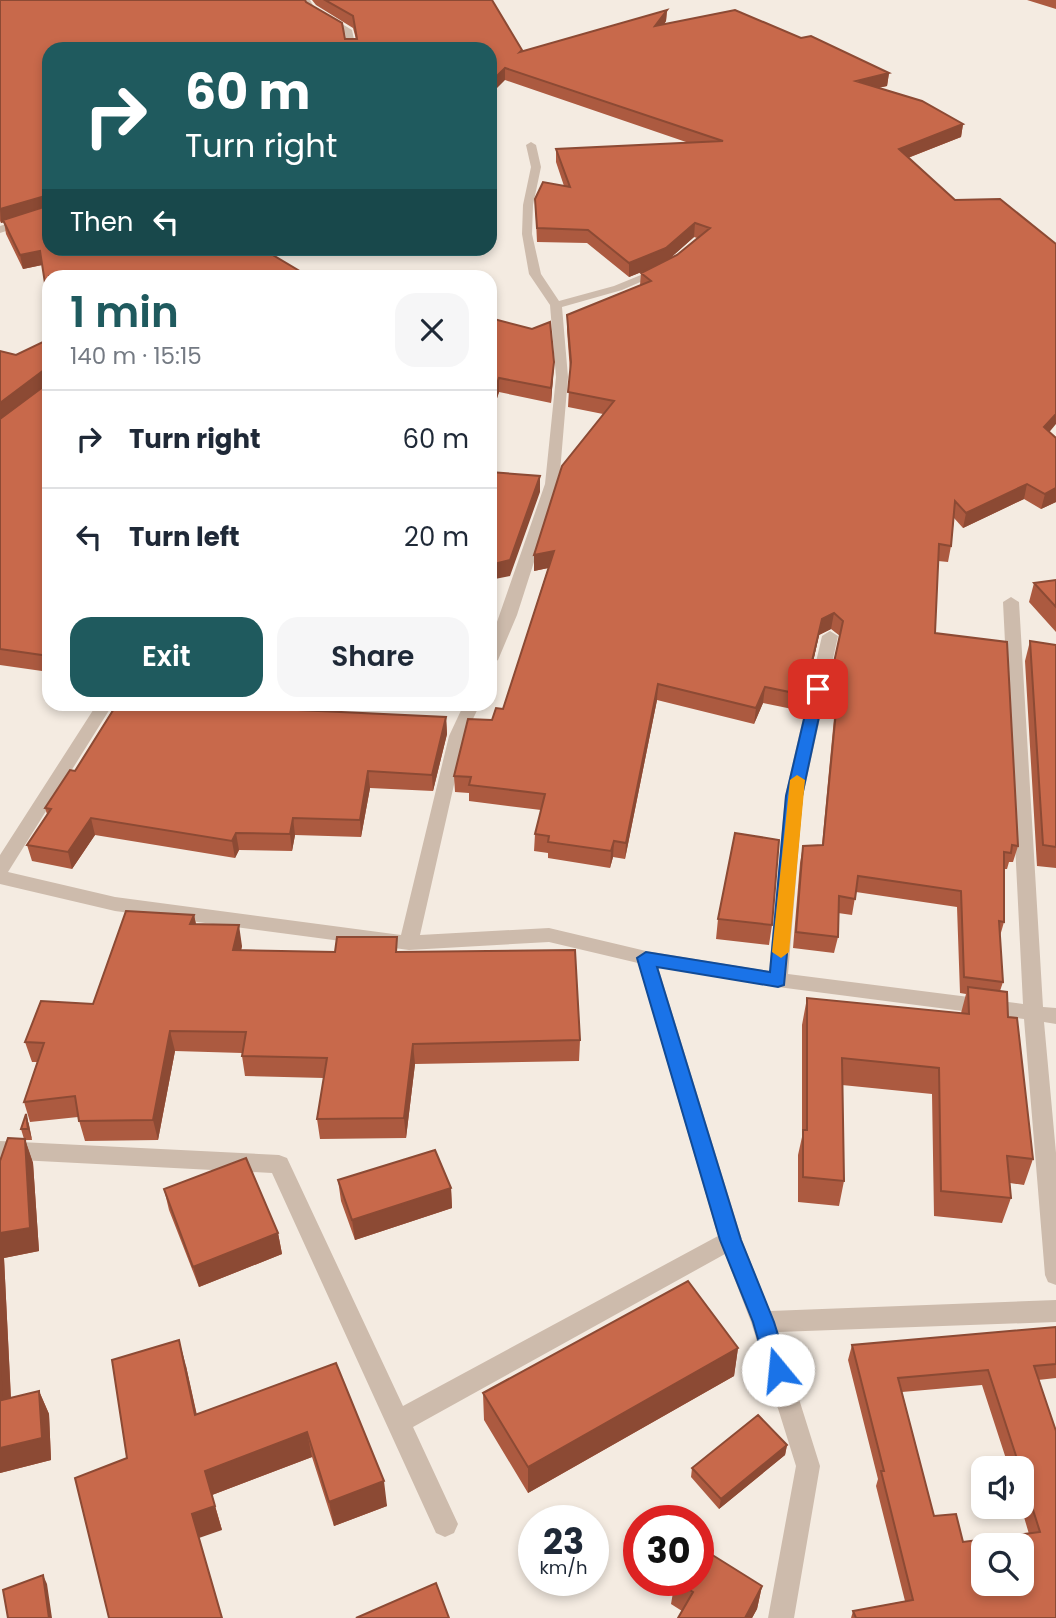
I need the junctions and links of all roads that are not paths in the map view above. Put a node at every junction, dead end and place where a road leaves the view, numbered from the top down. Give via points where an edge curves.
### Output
1 (306, 0) edge
2 (351, 42) edge
3 (531, 145) dead end
4 (42, 215) edge
5 (0, 230) edge
6 (671, 266) edge
7 (556, 305) junction
8 (1011, 602) dead end
9 (830, 636) edge
10 (497, 643) edge
11 (101, 711) edge
12 (468, 711) edge
13 (0, 870) edge
14 (0, 877) edge
15 (409, 943) junction
16 (646, 958) junction
17 (778, 980) junction
18 (1032, 1013) junction
19 (1056, 1016) edge
20 (0, 1150) edge
21 (731, 1240) junction
22 (1056, 1275) edge
23 (1056, 1311) edge
24 (763, 1322) junction
25 (396, 1423) junction
26 (445, 1524) dead end
27 (781, 1618) edge

1 - 2 street via 311,9 349,32
3 - 7 street via 536,167 527,234 535,274
4 - 5 street
6 - 7 street via 618,288
7 - 10 street via 562,377 552,484
8 - 18 street
9 - 17 street via 794,796
11 - 13 street
12 - 15 street via 457,736
14 - 15 street via 115,904
15 - 16 street via 549,935
16 - 17 street
16 - 21 street
17 - 18 street
18 - 19 street
18 - 22 street
20 - 25 street via 279,1164
21 - 24 street
21 - 25 street
23 - 24 street
24 - 27 street via 807,1466
25 - 26 street

